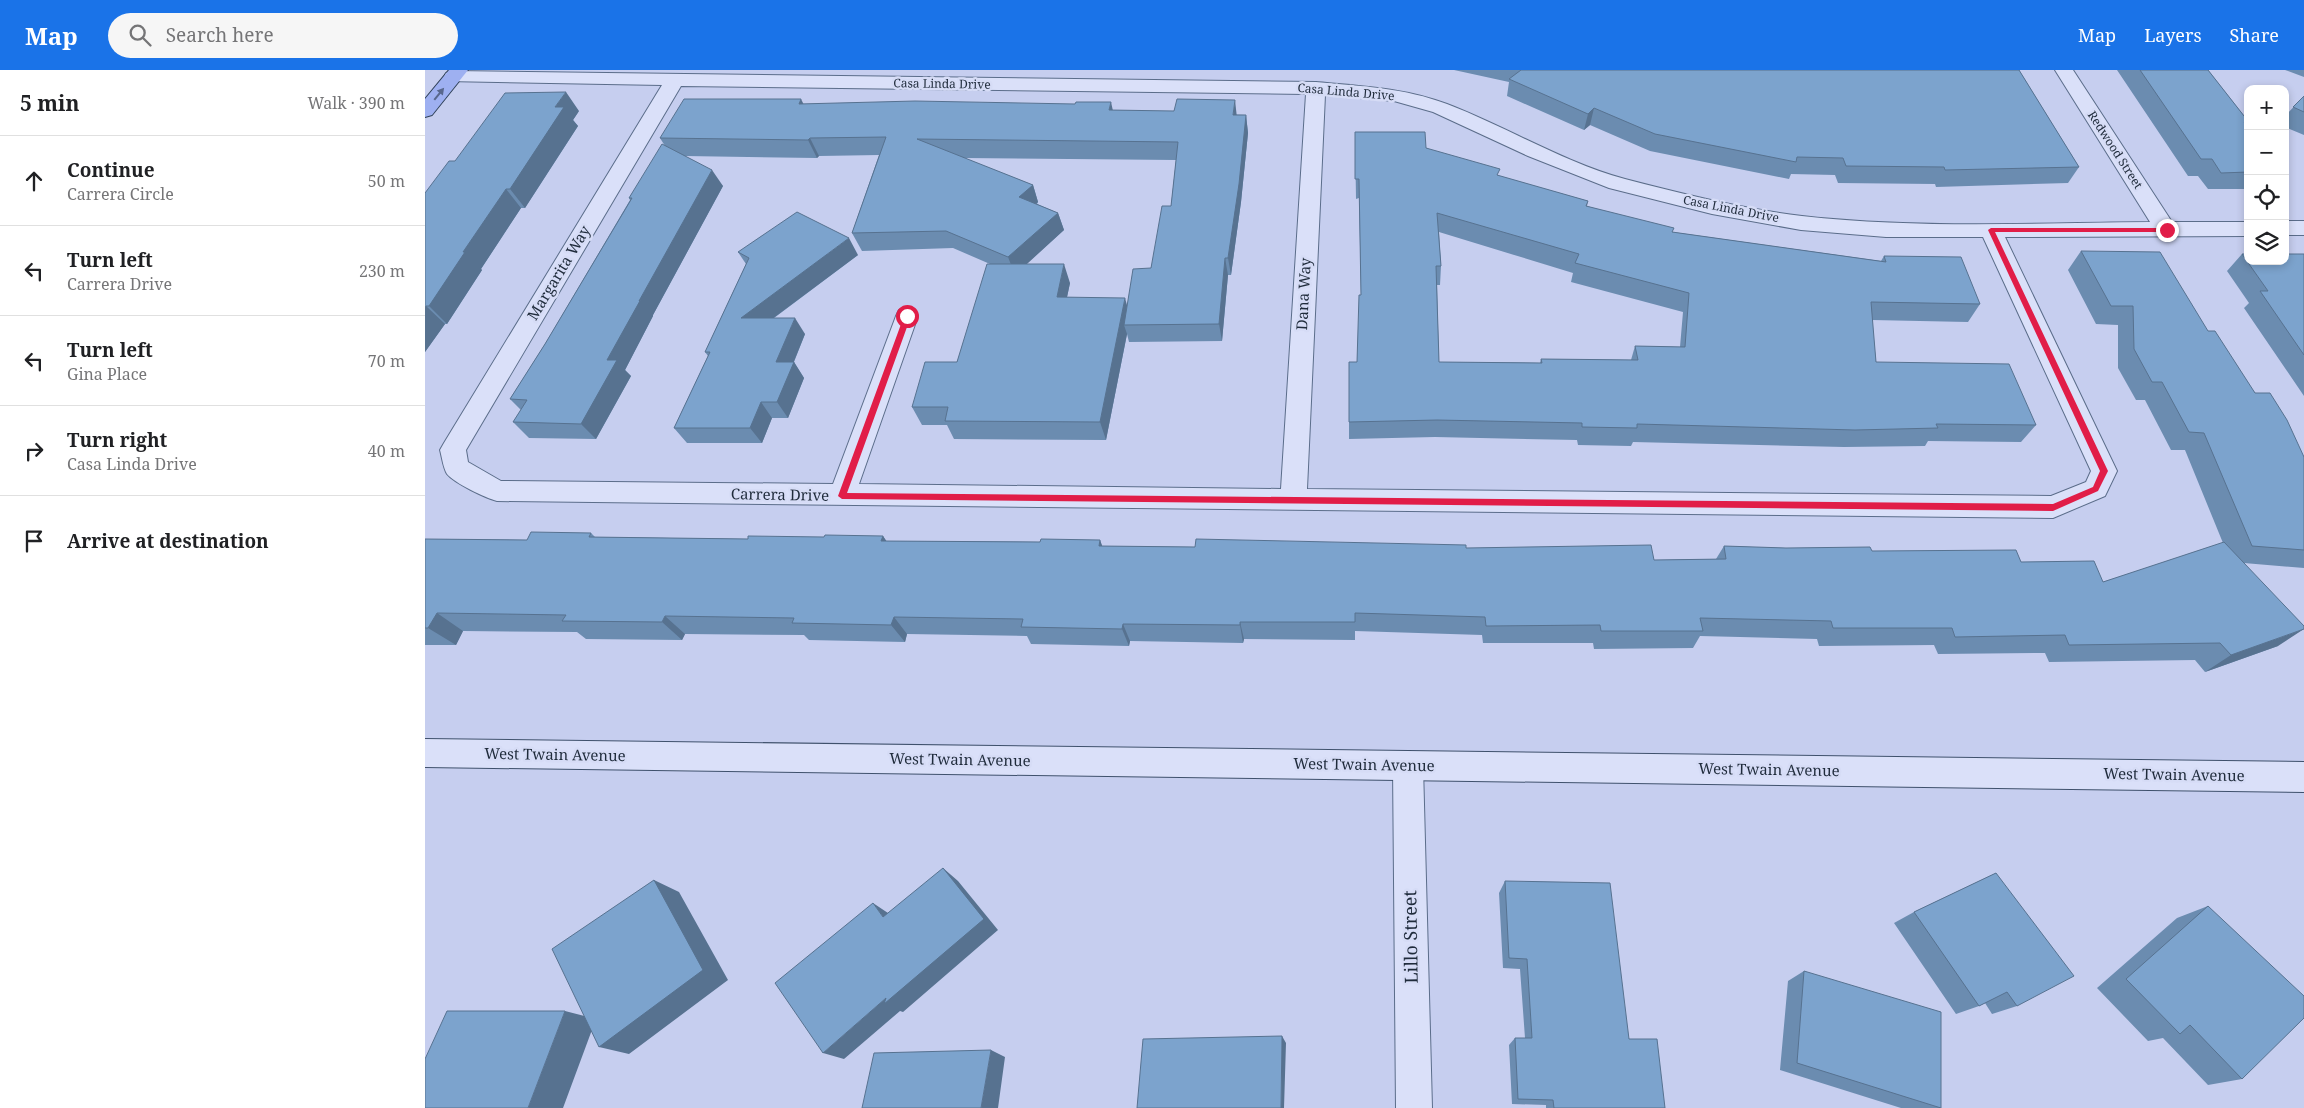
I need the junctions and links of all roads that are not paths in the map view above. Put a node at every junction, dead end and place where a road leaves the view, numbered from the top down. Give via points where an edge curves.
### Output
1 (2064, 70) edge
2 (452, 72) edge
3 (674, 81) junction
4 (1316, 88) junction
5 (425, 111) edge
6 (2289, 228) edge
7 (2304, 228) edge
8 (2244, 229) edge
9 (1991, 230) junction
10 (2167, 230) junction
11 (907, 316) dead end
12 (457, 468) joint
13 (842, 496) junction
14 (1293, 500) junction
15 (425, 753) edge
16 (1408, 766) junction
17 (2304, 777) edge
18 (1414, 1108) edge

1 - 10 street, Redwood Street
2 - 3 street, Casa Linda Drive
5 -> 2 main road
3 - 4 street, Casa Linda Drive
3 - 12 street, Margarita Way via 453,450
4 - 9 street, Casa Linda Drive via 1395,95 1440,108 1535,152 1616,183 1712,207 1801,223 1886,230
4 - 14 street, Dana Way
6 - 7 street
8 - 10 street, Casa Linda Drive
9 - 10 street, Casa Linda Drive
9 - 14 street, Carrera Drive via 2104,471 2096,489 2053,508
11 - 13 street
12 - 13 street, Carrera Drive via 497,491
13 - 14 street, Carrera Drive
15 - 16 street, West Twain Avenue
16 - 17 street, West Twain Avenue
16 - 18 street, Lillo Street

